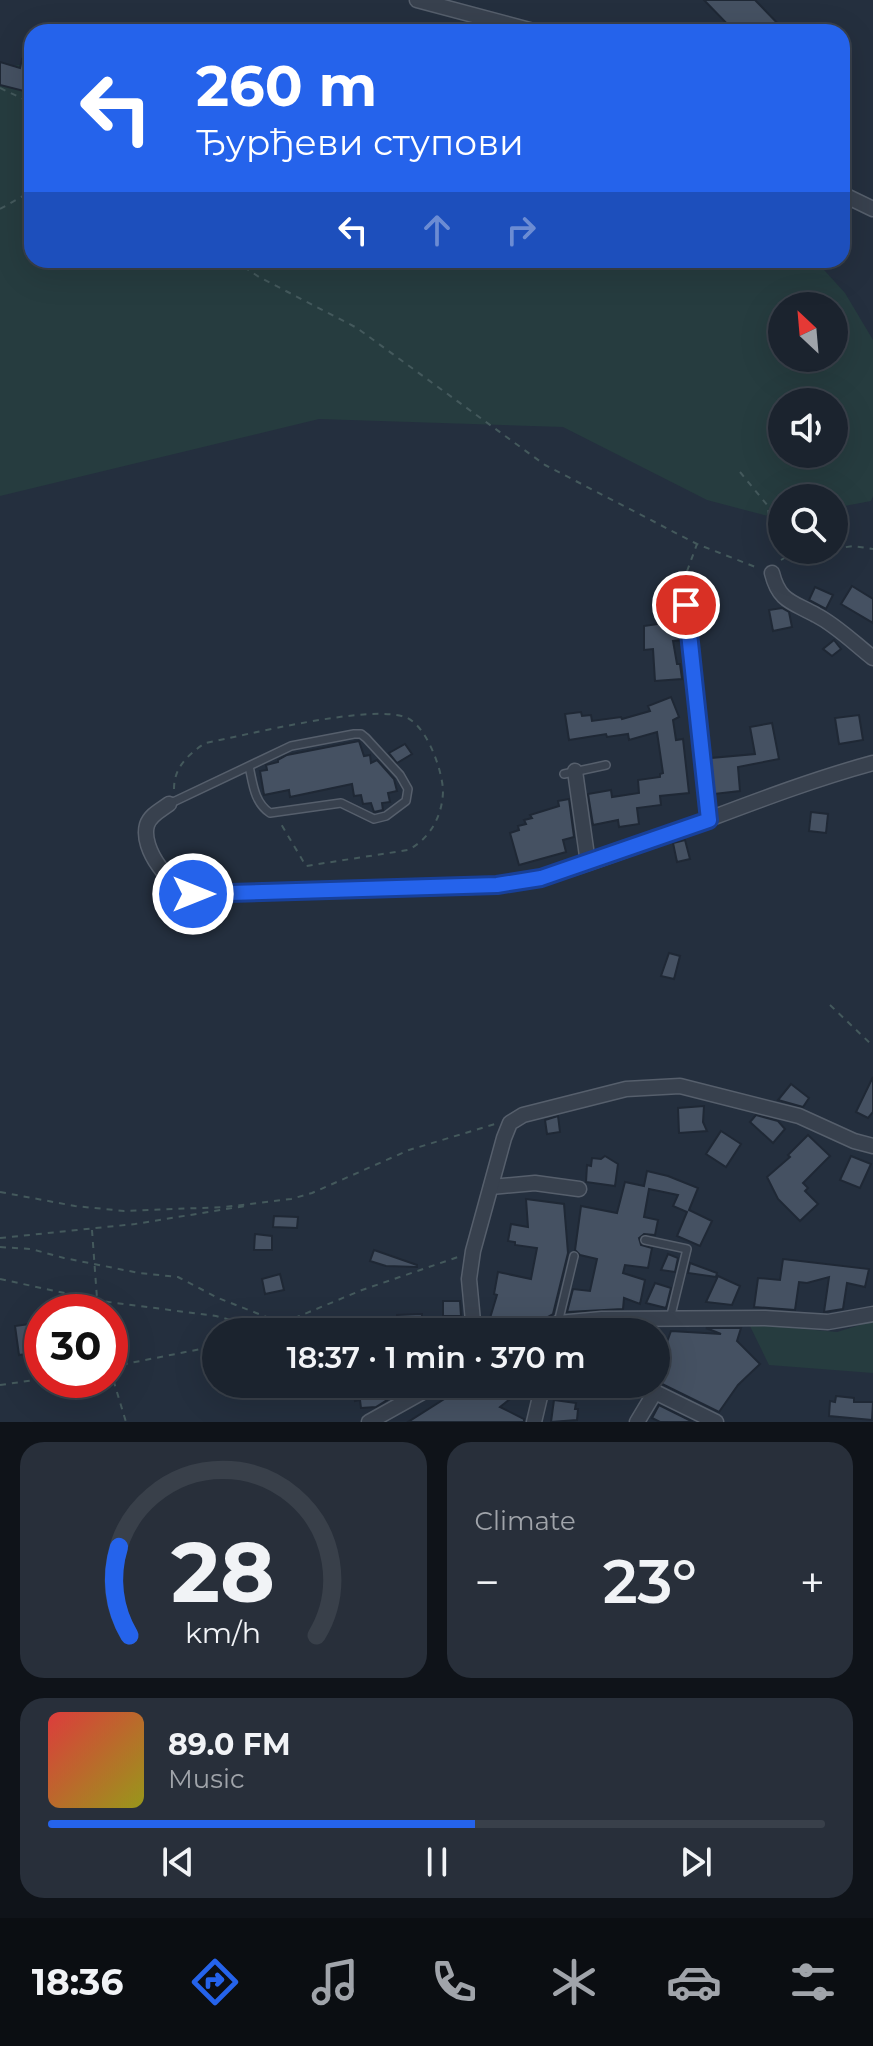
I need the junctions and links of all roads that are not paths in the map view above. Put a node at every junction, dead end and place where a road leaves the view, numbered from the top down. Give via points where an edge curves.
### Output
1 (417, 0) edge
2 (507, 24) edge
3 (850, 198) edge
4 (873, 209) edge
5 (772, 573) road end
6 (686, 605) road end
7 (873, 658) edge
8 (873, 763) edge
9 (606, 765) dead end
10 (249, 766) junction
11 (569, 772) joint
12 (173, 801) joint
13 (709, 820) junction
14 (588, 863) junction
15 (873, 1146) edge
16 (491, 1187) junction
17 (579, 1189) dead end
18 (645, 1240) dead end
19 (574, 1256) dead end
20 (873, 1314) edge
21 (473, 1318) edge
22 (559, 1318) edge
23 (670, 1319) joint
24 (412, 1398) edge
25 (540, 1398) edge
26 (651, 1398) edge
27 (667, 1398) edge
28 (369, 1422) edge
29 (534, 1422) edge
30 (637, 1422) edge
31 (716, 1422) edge

1 - 2 street
3 - 4 street
5 - 7 street via 776,588 790,603 817,615
6 - 13 lane
8 - 13 street
9 - 11 lane
10 - 10 lane via 291,746 361,734 400,775 408,789 406,801 374,819 341,803 275,813 261,807
10 - 12 lane
11 - 14 street
12 - 14 street via 152,817 147,840 162,871 182,891 193,894 494,886
13 - 14 street
15 - 16 street via 799,1116 680,1086 626,1089 523,1115 510,1123
16 - 17 street via 535,1183
16 - 21 street via 469,1279
18 - 23 lane via 687,1249
19 - 22 lane
20 - 23 street via 828,1322
24 - 28 street
25 - 29 street
26 - 30 street
27 - 31 street

